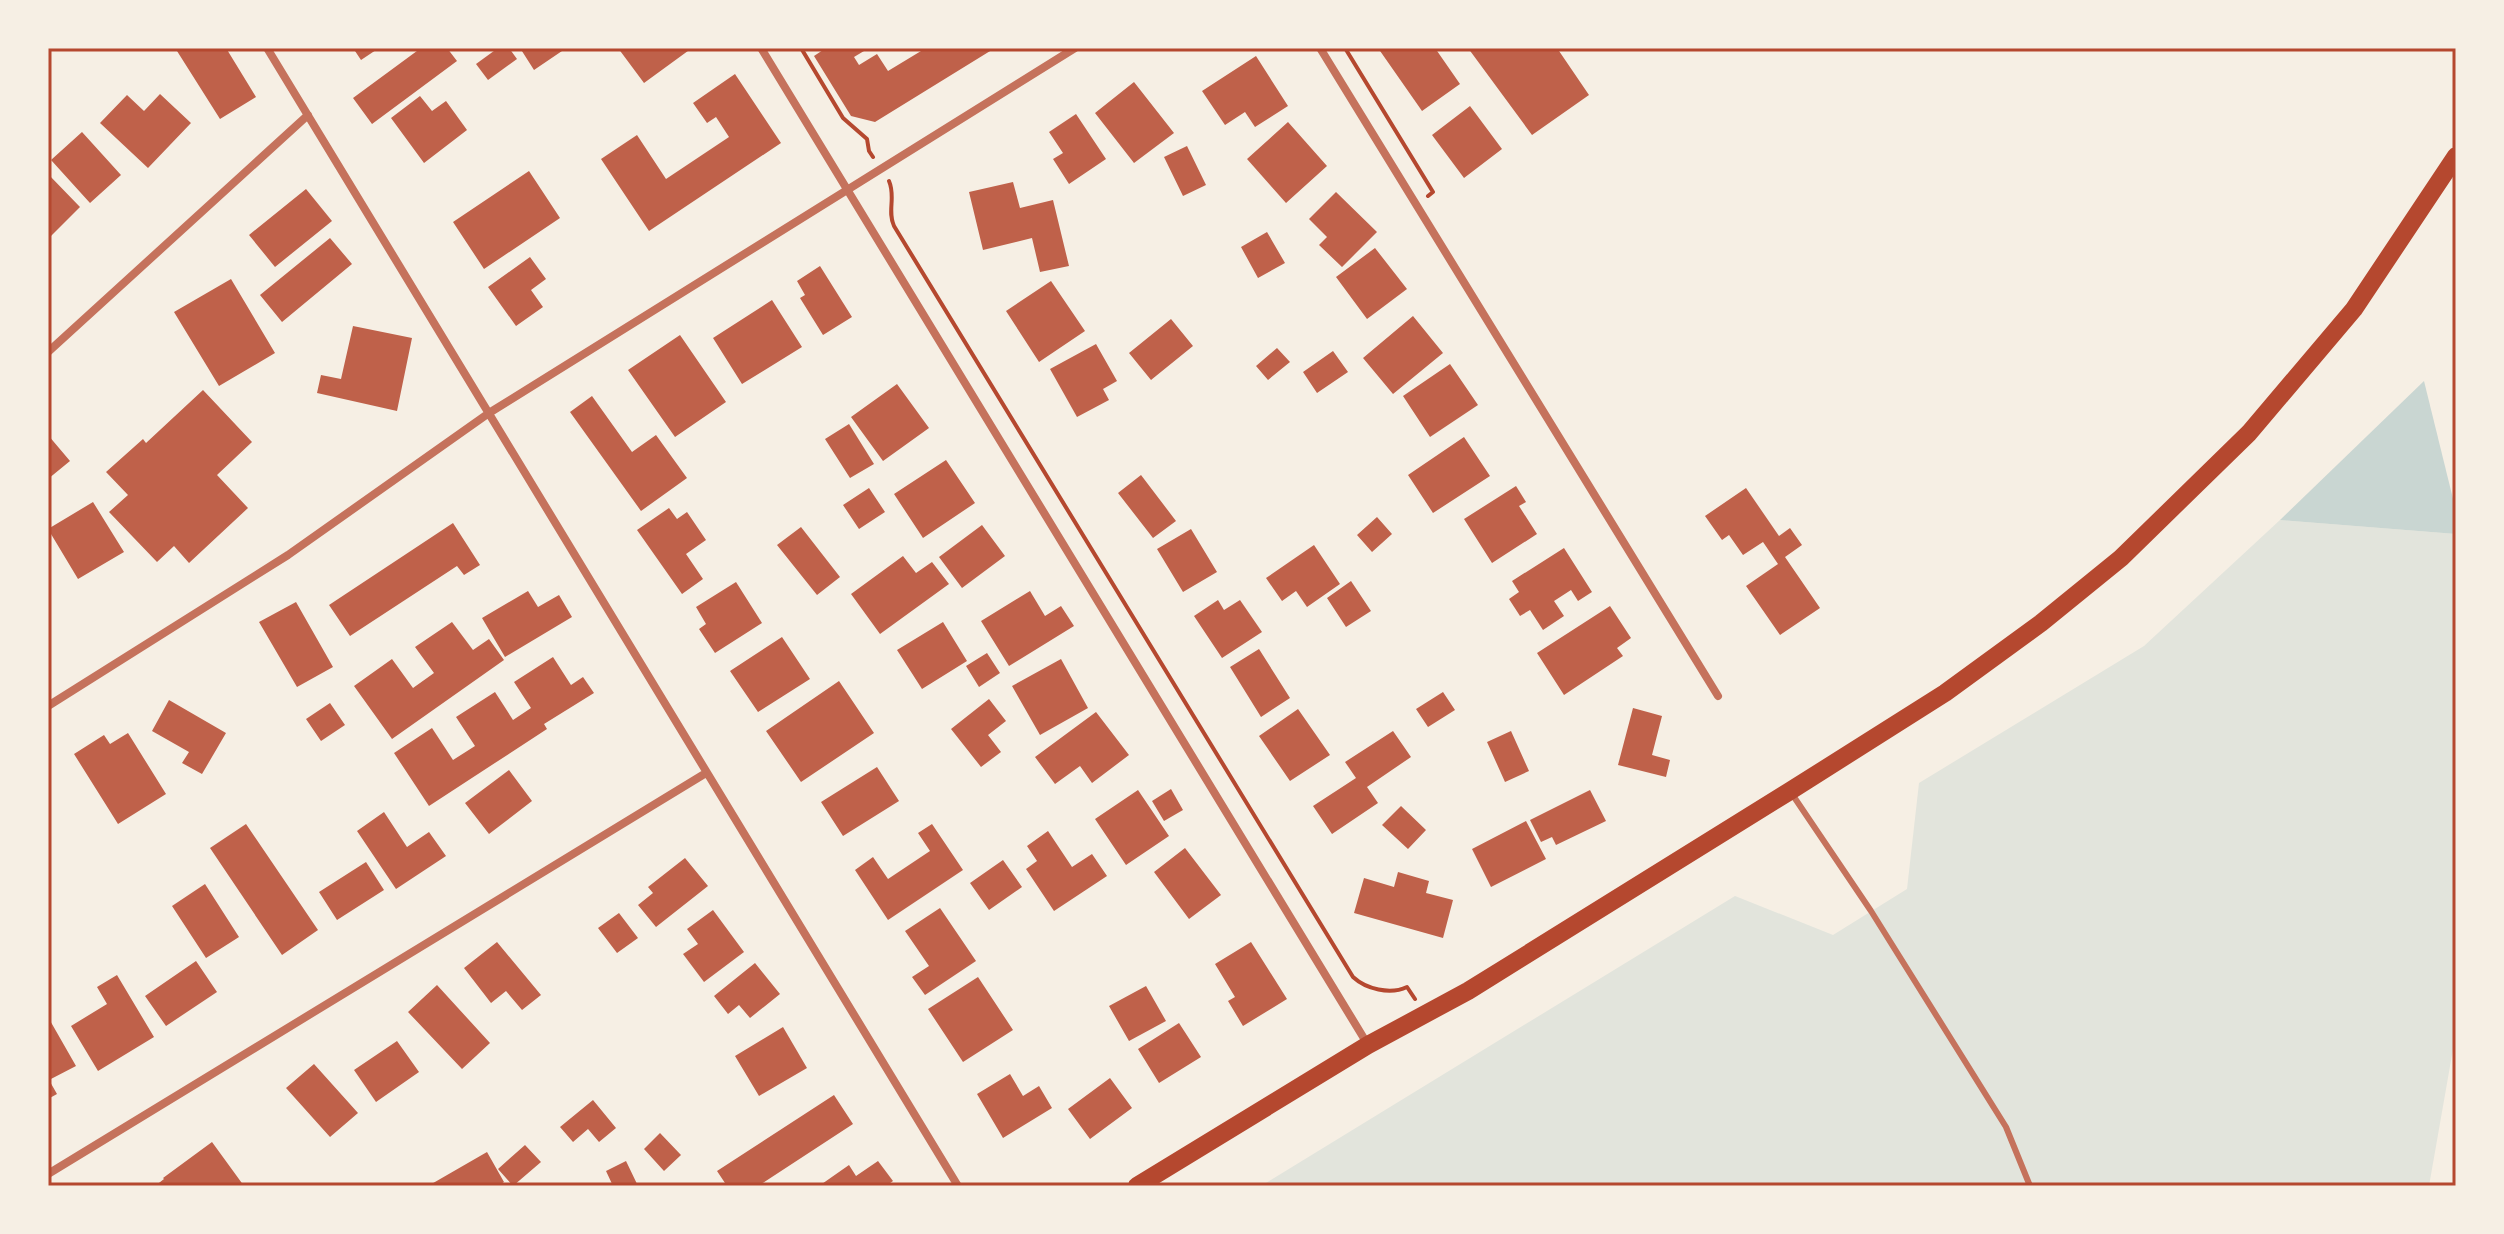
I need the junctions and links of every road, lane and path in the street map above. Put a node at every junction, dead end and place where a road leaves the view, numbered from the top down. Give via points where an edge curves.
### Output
1 (267, 48) edge
2 (761, 48) edge
3 (801, 48) edge
4 (1075, 48) edge
5 (1320, 48) edge
6 (1345, 48) edge
7 (308, 115) junction
8 (869, 151) dead end
9 (2456, 156) edge
10 (891, 184) dead end
11 (847, 189) junction
12 (1433, 192) dead end
13 (48, 352) edge
14 (489, 413) junction
15 (1718, 696) dead end
16 (48, 706) edge
17 (706, 773) junction
18 (1790, 791) junction
19 (1407, 987) dead end
20 (1368, 1045) junction
21 (48, 1174) edge
22 (958, 1186) edge
23 (1137, 1186) edge
24 (2030, 1186) edge

1 - 7 street
2 - 11 street
3 - 8 path via 843,118 867,139
4 - 11 street
5 - 15 street
6 - 12 path
7 - 13 street
7 - 14 street
9 - 18 highway via 2354,309 2249,433 2192,491 2041,623 1945,693
10 - 19 path via 894,226 1353,977 1372,988
11 - 14 street
11 - 20 street
14 - 16 street via 288,555
14 - 17 street
17 - 21 street
17 - 22 street
18 - 20 highway via 1468,991
18 - 24 lane via 2006,1127
20 - 23 highway

